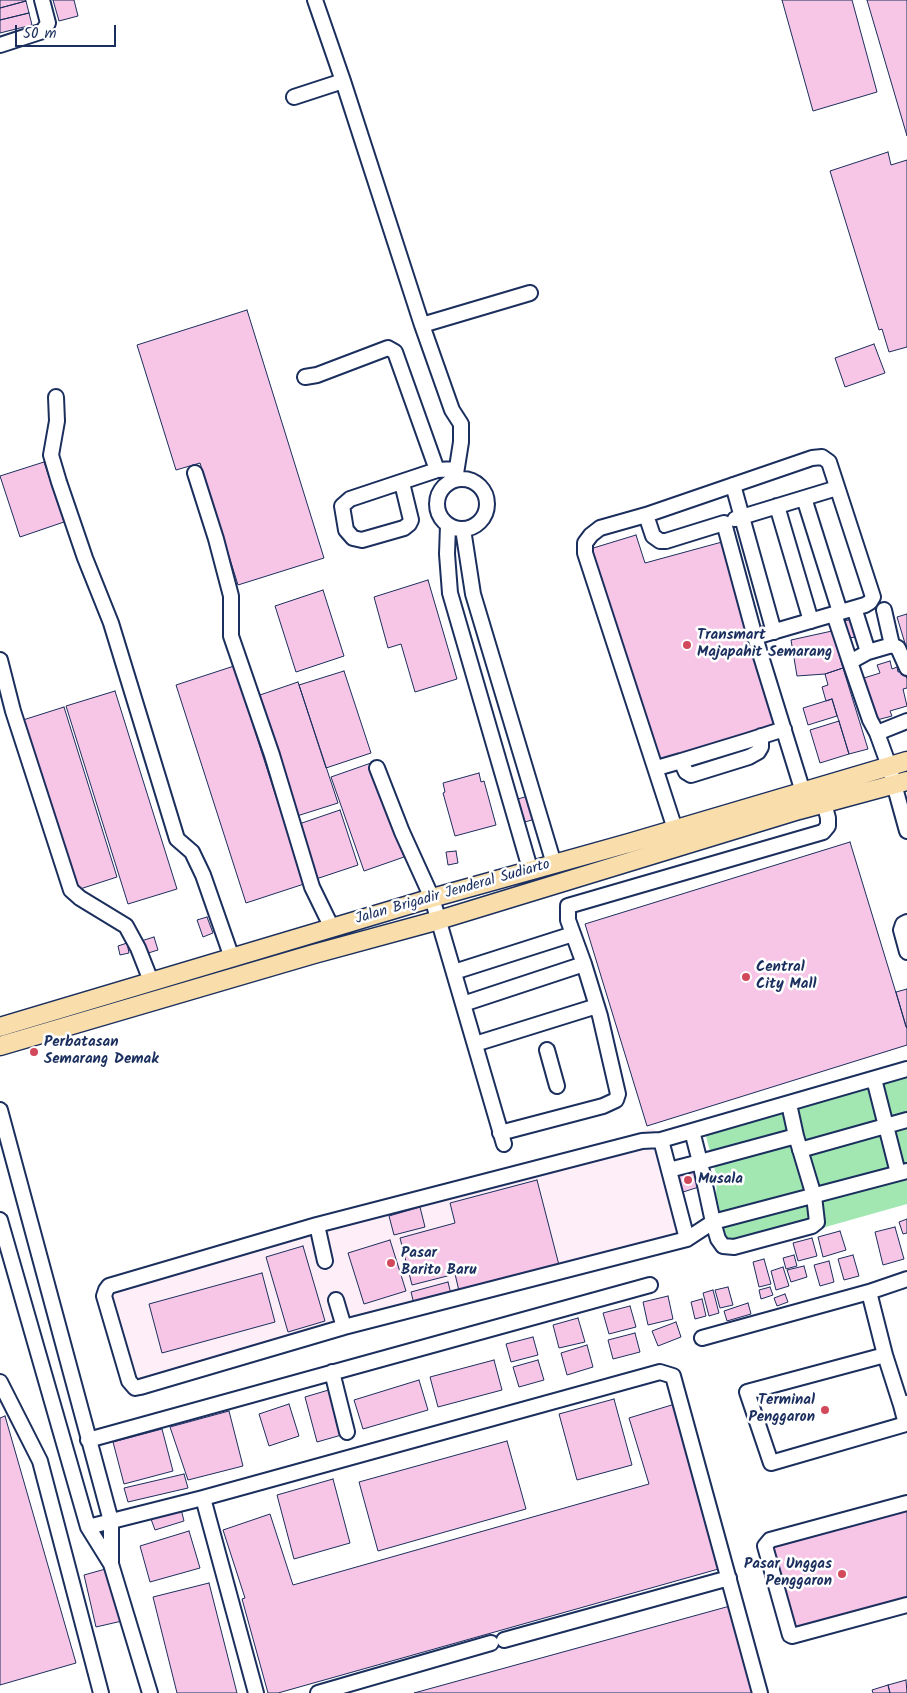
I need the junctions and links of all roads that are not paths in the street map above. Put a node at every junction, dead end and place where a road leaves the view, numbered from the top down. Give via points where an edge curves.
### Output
1 (42, 0) edge
2 (315, 0) edge
3 (0, 45) edge
4 (344, 81) junction
5 (294, 98) dead end
6 (530, 293) dead end
7 (422, 325) junction
8 (305, 377) dead end
9 (56, 397) dead end
10 (437, 470) junction
11 (195, 473) dead end
12 (456, 474) junction
13 (402, 483) junction
14 (733, 485) junction
15 (838, 488) junction
16 (804, 498) junction
17 (778, 506) junction
18 (646, 515) junction
19 (742, 517) junction
20 (724, 523) junction
21 (448, 525) junction
22 (463, 529) junction
23 (884, 610) dead end
24 (856, 614) dead end
25 (838, 616) junction
26 (811, 621) junction
27 (774, 632) junction
28 (755, 637) junction
29 (892, 645) junction
30 (868, 652) junction
31 (0, 660) edge
32 (850, 662) junction
33 (907, 668) edge
34 (907, 721) edge
35 (784, 729) junction
36 (877, 732) junction
37 (902, 763) edge
38 (377, 768) dead end
39 (657, 768) junction
40 (901, 783) edge
41 (802, 792) junction
42 (824, 803) junction
43 (675, 829) junction
44 (907, 830) edge
45 (554, 864) junction
46 (530, 872) junction
47 (432, 898) junction
48 (439, 920) junction
49 (907, 922) edge
50 (332, 928) junction
51 (573, 934) junction
52 (907, 952) edge
53 (232, 958) junction
54 (584, 964) junction
55 (454, 972) junction
56 (151, 981) junction
57 (464, 1004) junction
58 (597, 1006) junction
59 (0, 1027) edge
60 (475, 1044) junction
61 (0, 1046) edge
62 (547, 1050) dead end
63 (907, 1069) edge
64 (874, 1079) junction
65 (557, 1086) dead end
66 (789, 1104) junction
67 (0, 1110) edge
68 (907, 1120) edge
69 (885, 1125) junction
70 (692, 1131) junction
71 (796, 1136) junction
72 (661, 1140) junction
73 (800, 1150) junction
74 (700, 1162) junction
75 (668, 1170) junction
76 (902, 1172) edge
77 (814, 1196) junction
78 (0, 1220) edge
79 (713, 1222) junction
80 (317, 1225) junction
81 (687, 1239) junction
82 (325, 1261) dead end
83 (907, 1279) edge
84 (650, 1285) dead end
85 (869, 1292) junction
86 (336, 1300) dead end
87 (344, 1327) junction
88 (702, 1338) dead end
89 (885, 1355) junction
90 (332, 1372) junction
91 (0, 1382) edge
92 (904, 1404) edge
93 (347, 1432) dead end
94 (88, 1440) junction
95 (203, 1498) junction
96 (907, 1503) edge
97 (111, 1521) junction
98 (88, 1527) junction
99 (111, 1564) junction
100 (728, 1578) junction
101 (907, 1605) edge
102 (101, 1693) edge
103 (150, 1693) edge
104 (256, 1693) edge
105 (318, 1693) edge
106 (760, 1693) edge

1 - 3 street via 48,23 43,31
2 - 4 street
4 - 5 street
4 - 7 street
6 - 7 street
7 - 12 street via 452,410 461,424
8 - 10 street via 388,348 395,352
9 - 53 street via 57,421 51,456 59,482 111,623 177,839 192,852 203,875
10 - 12 street
10 - 13 street
11 - 50 street via 231,596 231,636 312,887
12 - 21 street via 442,489 438,501 440,514
12 - 22 street via 479,486 487,503 480,521
13 - 13 street via 409,524 362,540 353,538 346,530 342,506 350,500
14 - 15 street via 822,457 829,462
14 - 18 street
14 - 19 street
15 - 16 street
15 - 25 street via 873,597 865,605
16 - 17 street
16 - 25 street
17 - 19 street
17 - 26 street
18 - 20 street via 653,536 660,541
18 - 39 street via 600,528 585,543 585,553
19 - 20 street
19 - 27 street
20 - 28 street
21 - 22 street
21 - 46 street via 450,592
22 - 45 street via 473,594
23 - 29 street
24 - 30 street
25 - 26 street
25 - 32 street
26 - 27 street
27 - 28 street
28 - 35 street
29 - 30 street
29 - 33 street via 898,648
30 - 32 street
31 - 56 street via 13,711 71,890 126,926
32 - 36 street
34 - 36 street
35 - 39 street via 761,736 761,747 749,757 690,775 681,761
35 - 41 street
36 - 37 street
37 - 40 street
37 - 41 main road, Jalan Brigadir Jenderal Sudiarto
38 - 47 street
39 - 43 street
40 - 42 main road, Jalan Brigadir Jenderal Sudiarto
40 - 44 street
41 - 43 main road, Jalan Brigadir Jenderal Sudiarto
42 - 48 main road, Jalan Brigadir Jenderal Sudiarto
42 - 51 street via 828,826 823,832 568,906
43 - 45 main road, Jalan Brigadir Jenderal Sudiarto
45 - 46 main road, Jalan Brigadir Jenderal Sudiarto
46 - 47 main road, Jalan Brigadir Jenderal Sudiarto
47 - 48 street
47 - 50 main road, Jalan Brigadir Jenderal Sudiarto
48 - 55 street
48 - 61 main road, Jalan Brigadir Jenderal Sudiarto
49 - 52 street via 901,930
50 - 53 main road, Jalan Brigadir Jenderal Sudiarto
51 - 54 street
51 - 55 street
53 - 56 main road, Jalan Brigadir Jenderal Sudiarto
54 - 57 street
54 - 58 street
55 - 57 street
56 - 59 main road, Jalan Brigadir Jenderal Sudiarto
57 - 60 street
58 - 60 street
58 - 60 street via 618,1094 616,1100 502,1139
62 - 65 street
63 - 64 street
64 - 66 street
64 - 69 street
66 - 70 street
66 - 71 street
67 - 94 street
68 - 69 street
69 - 73 street
69 - 76 street
70 - 72 street
70 - 74 street
71 - 73 street
71 - 74 street
72 - 75 street
72 - 80 street via 642,1141
73 - 77 street
74 - 75 street
74 - 79 street
75 - 81 street
76 - 77 street
77 - 79 street
77 - 79 street via 815,1224 734,1247 723,1246
78 - 98 street
79 - 81 street
80 - 82 street
80 - 87 street via 109,1286 104,1296 128,1381 134,1388
81 - 87 street
83 - 85 street
84 - 90 street
85 - 88 street
85 - 89 street
86 - 87 street
89 - 92 street
89 - 92 street via 747,1392 771,1463 906,1424
90 - 93 street
90 - 94 street
91 - 102 street via 40,1461
94 - 97 street
95 - 97 street
95 - 100 street via 660,1372 673,1376
95 - 104 street
96 - 101 street via 770,1540 765,1546 792,1636
97 - 98 street
97 - 99 street
98 - 99 street
99 - 103 street
100 - 105 street
100 - 106 street

